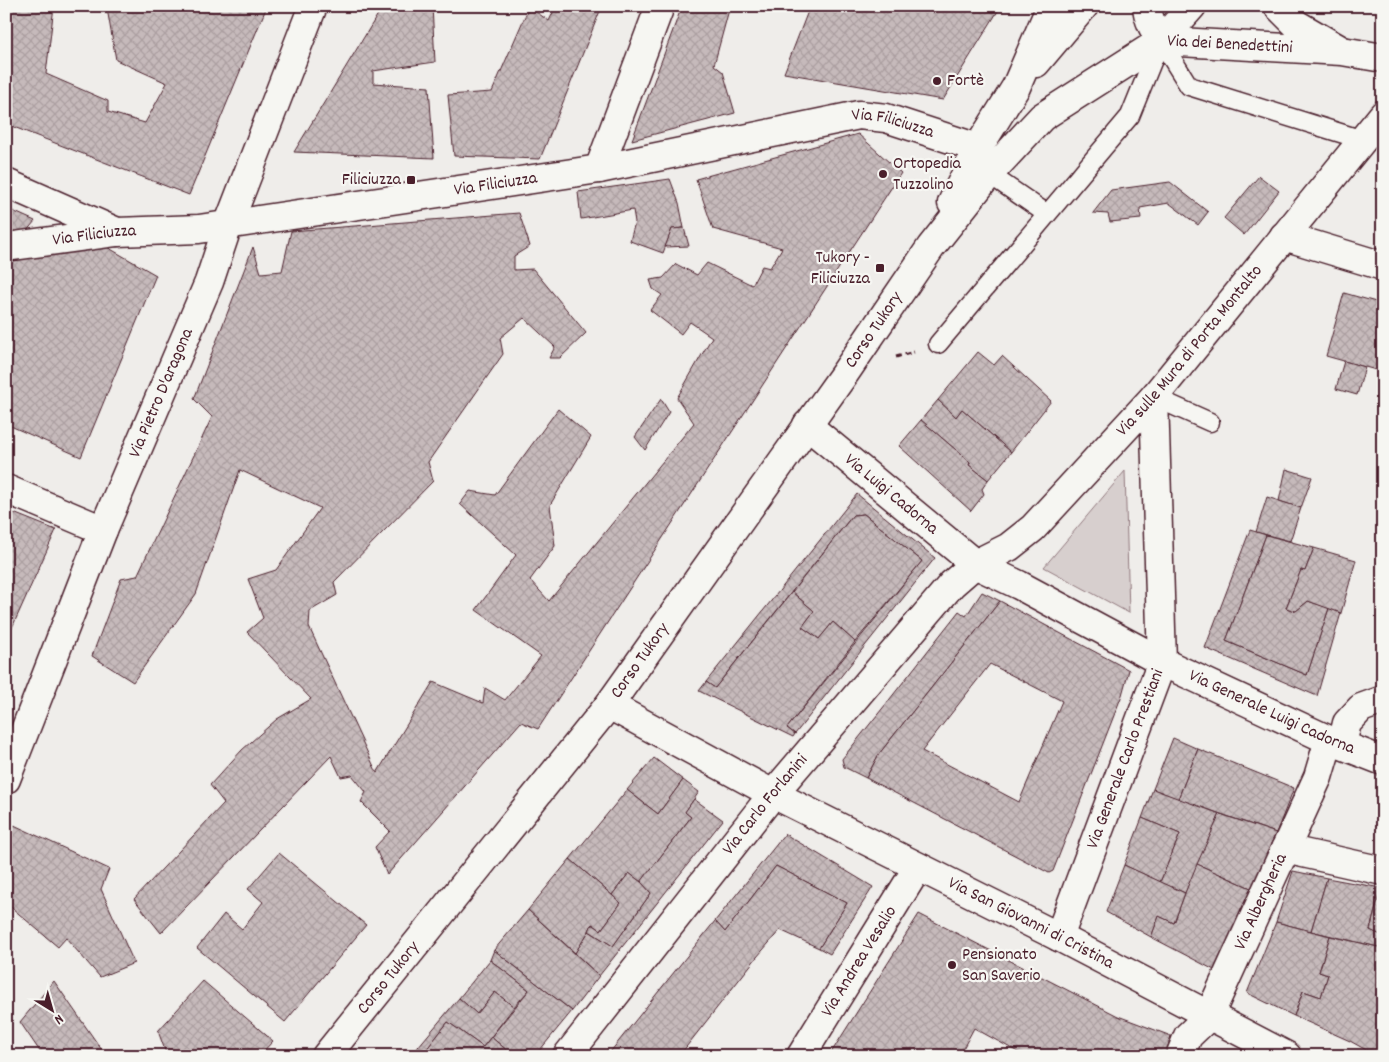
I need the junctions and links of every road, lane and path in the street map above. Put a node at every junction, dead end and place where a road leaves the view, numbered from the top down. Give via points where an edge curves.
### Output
1 (313, 6) edge
2 (660, 6) edge
3 (1051, 6) edge
4 (1084, 6) edge
5 (1147, 6) edge
6 (1192, 6) edge
7 (1278, 6) edge
8 (1160, 41) junction
9 (1342, 51) junction
10 (1383, 58) edge
11 (1016, 87) junction
12 (1383, 115) edge
13 (1363, 140) junction
14 (978, 148) junction
15 (600, 169) junction
16 (989, 174) junction
17 (6, 183) edge
18 (1047, 214) junction
19 (228, 225) junction
20 (118, 232) junction
21 (1284, 236) junction
22 (6, 247) edge
23 (931, 247) junction
24 (1383, 266) edge
25 (938, 344) dead end
26 (1154, 397) junction
27 (1210, 422) dead end
28 (807, 425) junction
29 (6, 489) edge
30 (102, 530) junction
31 (975, 564) junction
32 (1162, 662) junction
33 (1383, 700) edge
34 (609, 705) junction
35 (1335, 742) junction
36 (1383, 760) edge
37 (6, 779) edge
38 (773, 794) junction
39 (1285, 848) junction
40 (918, 868) junction
41 (1383, 871) edge
42 (1059, 937) junction
43 (1209, 1016) junction
44 (326, 1056) edge
45 (567, 1056) edge
46 (801, 1056) edge
47 (1180, 1056) edge
48 (1287, 1056) edge

1 - 19 street, Via Pietro D'aragona
2 - 15 street
3 - 11 street, Corso Tukory
4 - 11 street, Corso Tukory
5 - 8 street via 1152,28
6 - 8 street, Corso Tukory
7 - 9 street via 1296,24
8 - 9 street, Via dei Benedettini
8 - 13 lane, Via dei Benedettini via 1189,86
8 - 16 street, Corso Tukory via 1042,117
8 - 18 lane via 1130,116
9 - 10 street, Via dei Benedettini
11 - 14 street, Corso Tukory
12 - 13 street, Via sulle Mura di Porta Montalto
13 - 21 street, Via sulle Mura di Porta Montalto
14 - 15 street, Via Filiciuzza via 886,118 860,115
14 - 23 street, Corso Tukory
15 - 19 street, Via Filiciuzza
16 - 18 lane
16 - 23 street, Corso Tukory
17 - 20 street
18 - 25 lane
19 - 20 street, Via Filiciuzza
19 - 30 street, Via Pietro D'aragona via 209,282
20 - 22 street, Via Filiciuzza
21 - 24 street
21 - 26 street, Via sulle Mura di Porta Montalto
23 - 28 street, Corso Tukory
26 - 27 lane
26 - 31 street, Via sulle Mura di Porta Montalto via 1033,528 1009,547
26 - 32 street, Via Generale Carlo Prestiani
28 - 31 street, Via Luigi Cadorna
28 - 34 street, Corso Tukory
29 - 30 street
30 - 37 street, Via Pietro D'aragona
31 - 32 street, Via Generale Luigi Cadorna
31 - 38 street, Via Carlo Forlanini via 952,584
32 - 35 street, Via Generale Luigi Cadorna
32 - 42 street, Via Generale Carlo Prestiani
33 - 35 street, Via Albergheria via 1361,708
34 - 38 street, Via San Giovanni di Cristina
34 - 44 street, Corso Tukory
35 - 36 street, Via Generale Luigi Cadorna
35 - 39 street, Via Albergheria
38 - 40 street, Via San Giovanni di Cristina
38 - 45 street, Via Carlo Forlanini
39 - 41 street
39 - 43 street, Via Albergheria
40 - 42 street, Via San Giovanni di Cristina
40 - 46 street, Via Andrea Vesalio
42 - 43 street, Via San Giovanni di Cristina
43 - 47 street, Via Albergheria via 1188,1036
43 - 48 street, Via San Giovanni di Cristina

